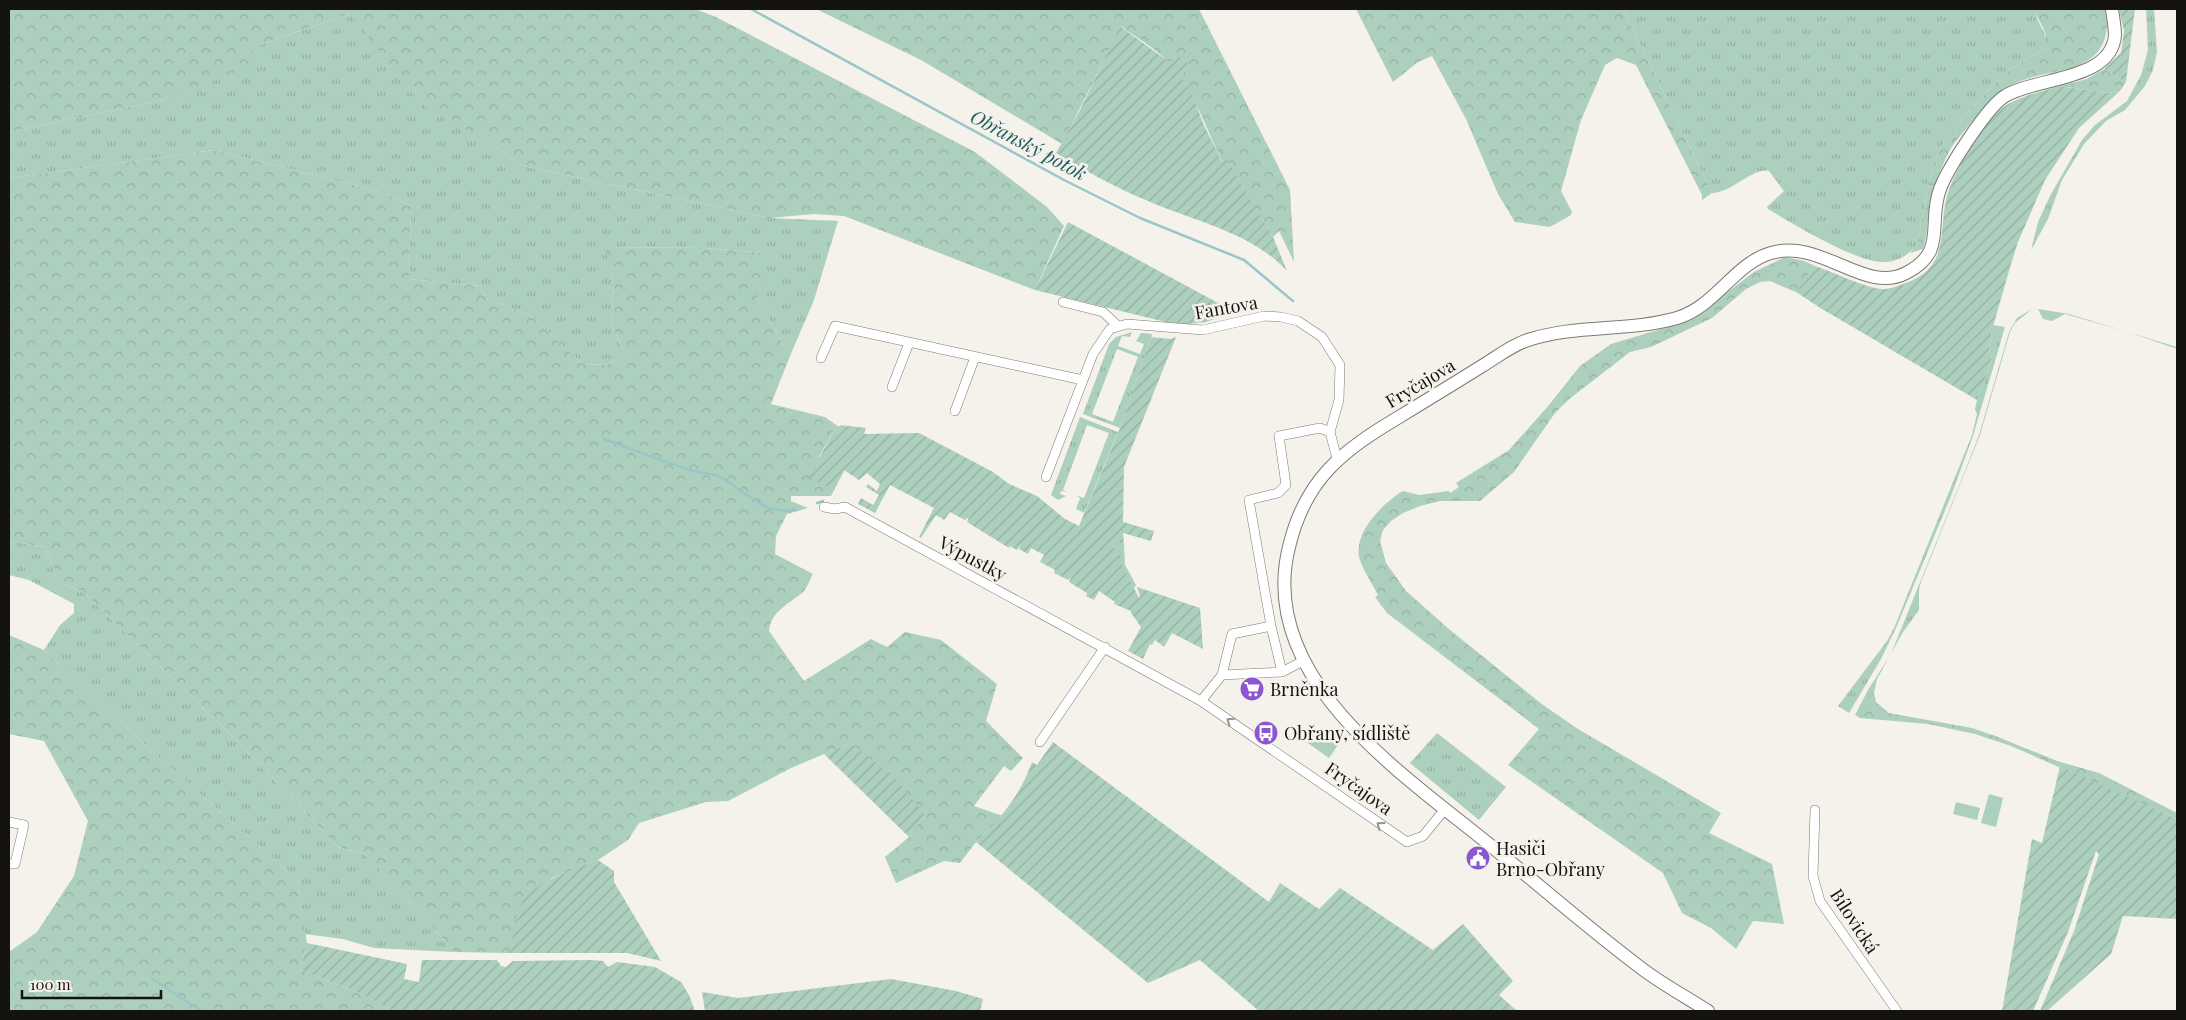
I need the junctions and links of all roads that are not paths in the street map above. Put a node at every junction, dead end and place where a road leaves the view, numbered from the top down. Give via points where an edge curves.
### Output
1 (2112, 9) edge
2 (1063, 302) dead end
3 (1118, 326) junction
4 (909, 343) junction
5 (975, 357) junction
6 (821, 358) dead end
7 (1083, 380) junction
8 (892, 387) dead end
9 (955, 411) dead end
10 (1330, 432) junction
11 (1337, 459) junction
12 (1046, 476) dead end
13 (824, 507) dead end
14 (1271, 626) junction
15 (1105, 647) junction
16 (1302, 661) junction
17 (1282, 672) junction
18 (1222, 675) junction
19 (1201, 701) junction
20 (1040, 742) dead end
21 (1445, 809) junction
22 (1815, 810) dead end
23 (9, 822) edge
24 (9, 864) edge
25 (1708, 1011) edge
26 (1897, 1011) edge

1 - 11 main road, Fryčajova via 2115,35 2111,50 2101,62 2087,70 2020,88 2002,97 1988,112 1939,192 1934,245 1926,260 1903,276 1882,279 1866,276 1814,253 1792,249 1774,252 1757,258 1704,305 1680,317 1559,332 1524,341 1367,436
2 - 3 street via 1103,312
3 - 7 street via 1104,335
3 - 10 street, Fantova via 1203,330 1264,316 1298,321 1322,337 1340,365 1339,400
4 - 5 street
4 - 6 street via 835,326
4 - 8 street
5 - 7 street
5 - 9 street
7 - 12 street
10 - 11 street
10 - 14 street via 1320,428 1279,436 1286,484 1278,492 1249,500
11 - 16 main road, Fryčajova via 1316,484 1296,520 1285,561 1285,598 1293,638
13 - 15 street, Výpustky via 845,507
14 - 17 street
14 - 18 street via 1232,634
15 - 19 street, Výpustky
15 - 20 street
16 - 17 street
16 - 21 main road, Fryčajova via 1344,718
17 - 18 street
18 - 19 street
21 -> 19 street, Fryčajova via 1422,836 1407,842
21 - 25 main road, Fryčajova via 1643,970
22 - 26 street, Bílovická via 1813,876 1820,901
23 - 24 street via 24,825 14,864

